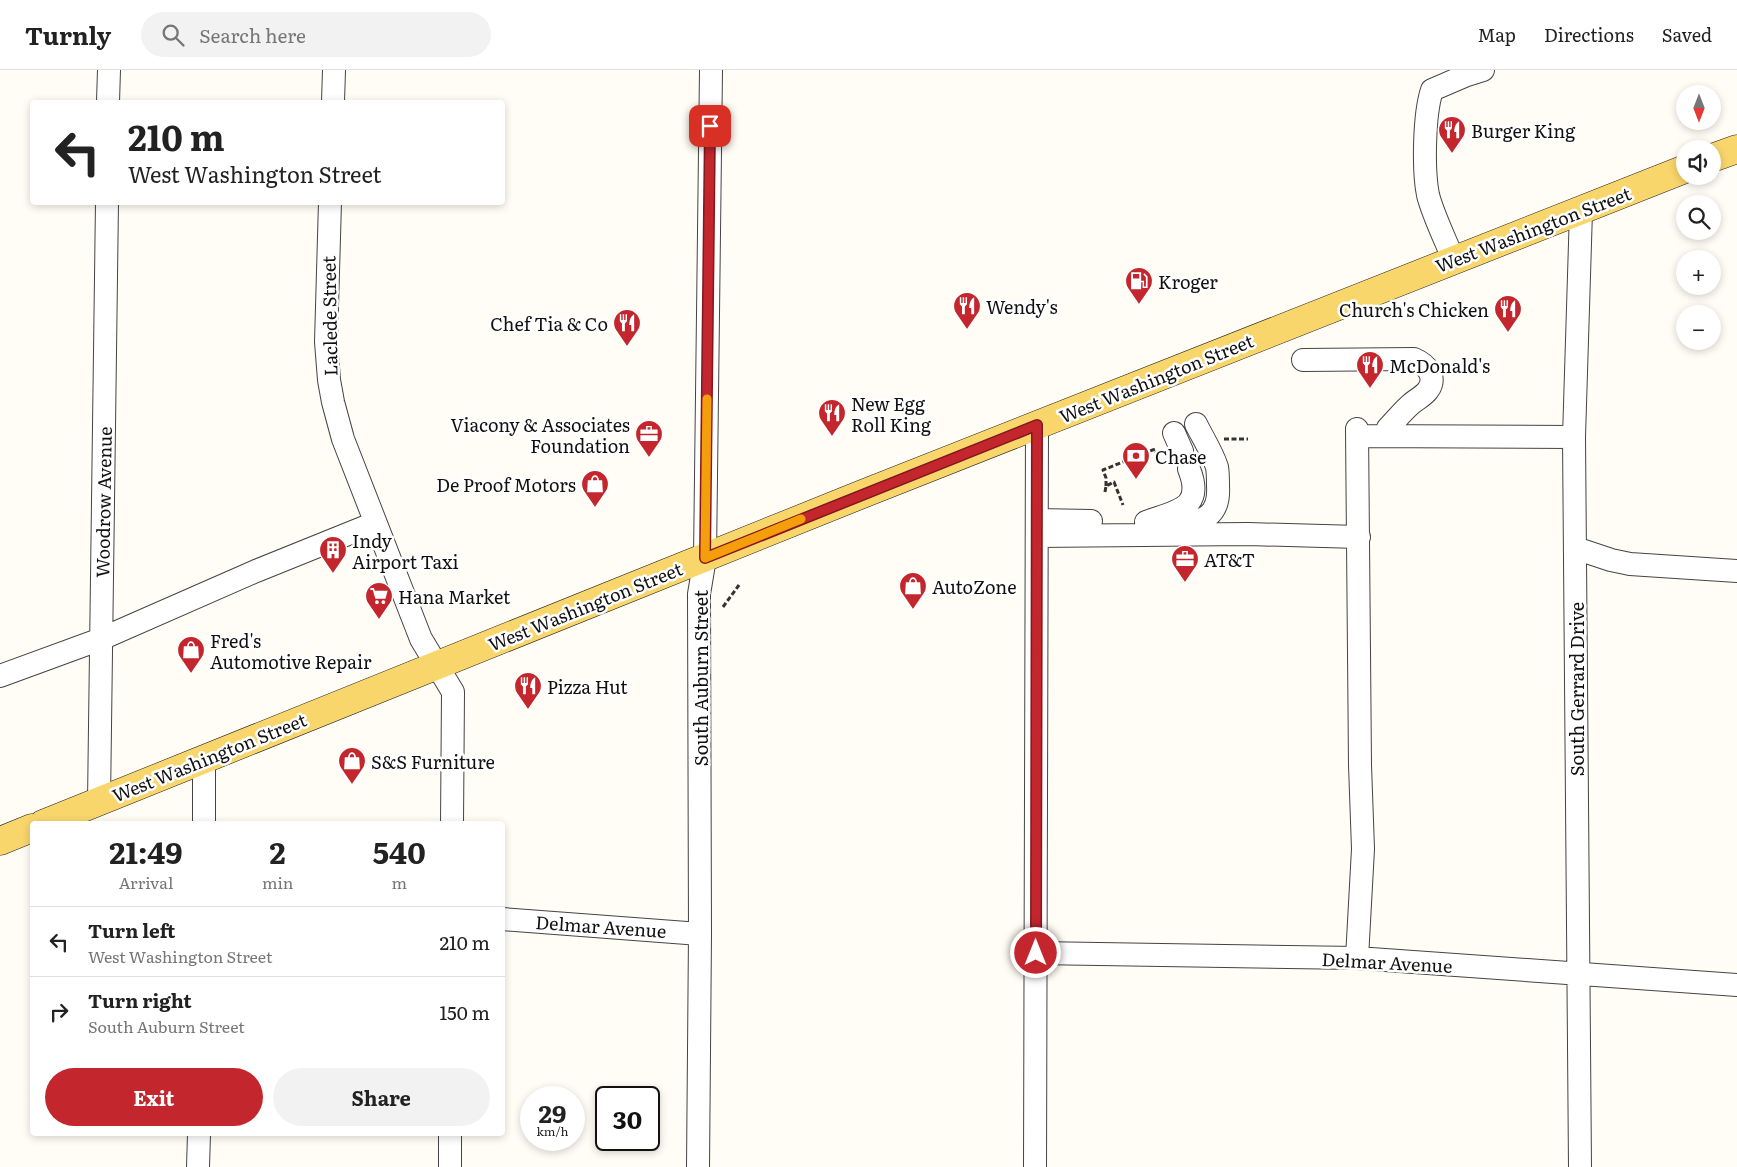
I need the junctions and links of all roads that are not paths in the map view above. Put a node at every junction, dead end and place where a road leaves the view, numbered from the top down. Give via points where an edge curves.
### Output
1 (109, 70) edge
2 (334, 70) edge
3 (711, 70) edge
4 (1483, 70) edge
5 (108, 100) edge
6 (333, 100) edge
7 (1737, 149) edge
8 (1721, 155) edge
9 (1676, 173) edge
10 (107, 205) edge
11 (330, 205) edge
12 (1581, 211) junction
13 (1454, 261) junction
14 (1303, 360) dead end
15 (1196, 424) dead end
16 (1037, 425) junction
17 (1388, 428) dead end
18 (1574, 437) junction
19 (1182, 451) dead end
20 (1146, 522) junction
21 (375, 523) junction
22 (1037, 528) junction
23 (1359, 537) junction
24 (1575, 548) junction
25 (705, 558) junction
26 (1737, 571) edge
27 (101, 639) junction
28 (436, 665) junction
29 (0, 676) edge
30 (204, 759) junction
31 (99, 802) junction
32 (51, 821) edge
33 (204, 821) edge
34 (452, 821) edge
35 (30, 829) edge
36 (0, 841) edge
37 (505, 919) edge
38 (700, 934) junction
39 (1036, 953) junction
40 (1357, 958) junction
41 (1578, 974) junction
42 (1737, 985) edge
43 (199, 1136) edge
44 (450, 1136) edge
45 (198, 1167) edge
46 (450, 1167) edge
47 (698, 1167) edge
48 (1035, 1167) edge
49 (1580, 1167) edge

1 - 5 street
2 - 6 street
3 - 25 street, South Auburn Street
4 - 13 street via 1432,90 1428,101 1426,180 1429,197
7 - 8 main road
9 - 12 main road, West Washington Street
10 - 27 street, Woodrow Avenue
11 - 21 street, Laclede Street via 326,327 329,380 343,439
12 - 13 main road, West Washington Street
12 - 18 street, South Gerrard Drive
13 - 16 main road, West Washington Street
14 - 17 street via 1414,359 1424,364 1430,372 1428,390
15 - 20 street via 1217,468 1217,507 1204,519 1189,523
16 - 22 street
16 - 25 main road, West Washington Street
18 - 23 street via 1357,433
18 - 24 street, South Gerrard Drive
19 - 20 street via 1195,488 1192,499 1180,509
20 - 22 street
21 - 27 street
21 - 28 street, Laclede Street via 420,639
22 - 23 street
22 - 39 street
23 - 40 street via 1363,848
24 - 26 street via 1630,564
24 - 41 street, South Gerrard Drive
25 - 28 main road, West Washington Street
25 - 38 street, South Auburn Street via 699,594
27 - 29 street
27 - 31 street, Woodrow Avenue
28 - 30 main road, West Washington Street
28 - 34 street, Laclede Street via 454,695
30 - 31 main road, West Washington Street
30 - 33 street
31 - 32 main road, West Washington Street
35 - 36 main road
37 - 38 street, Delmar Avenue
38 - 47 street, South Auburn Street
39 - 40 street, Delmar Avenue
39 - 48 street
40 - 41 street, Delmar Avenue
41 - 42 street, Delmar Avenue
41 - 49 street, South Gerrard Drive
43 - 45 street
44 - 46 street

